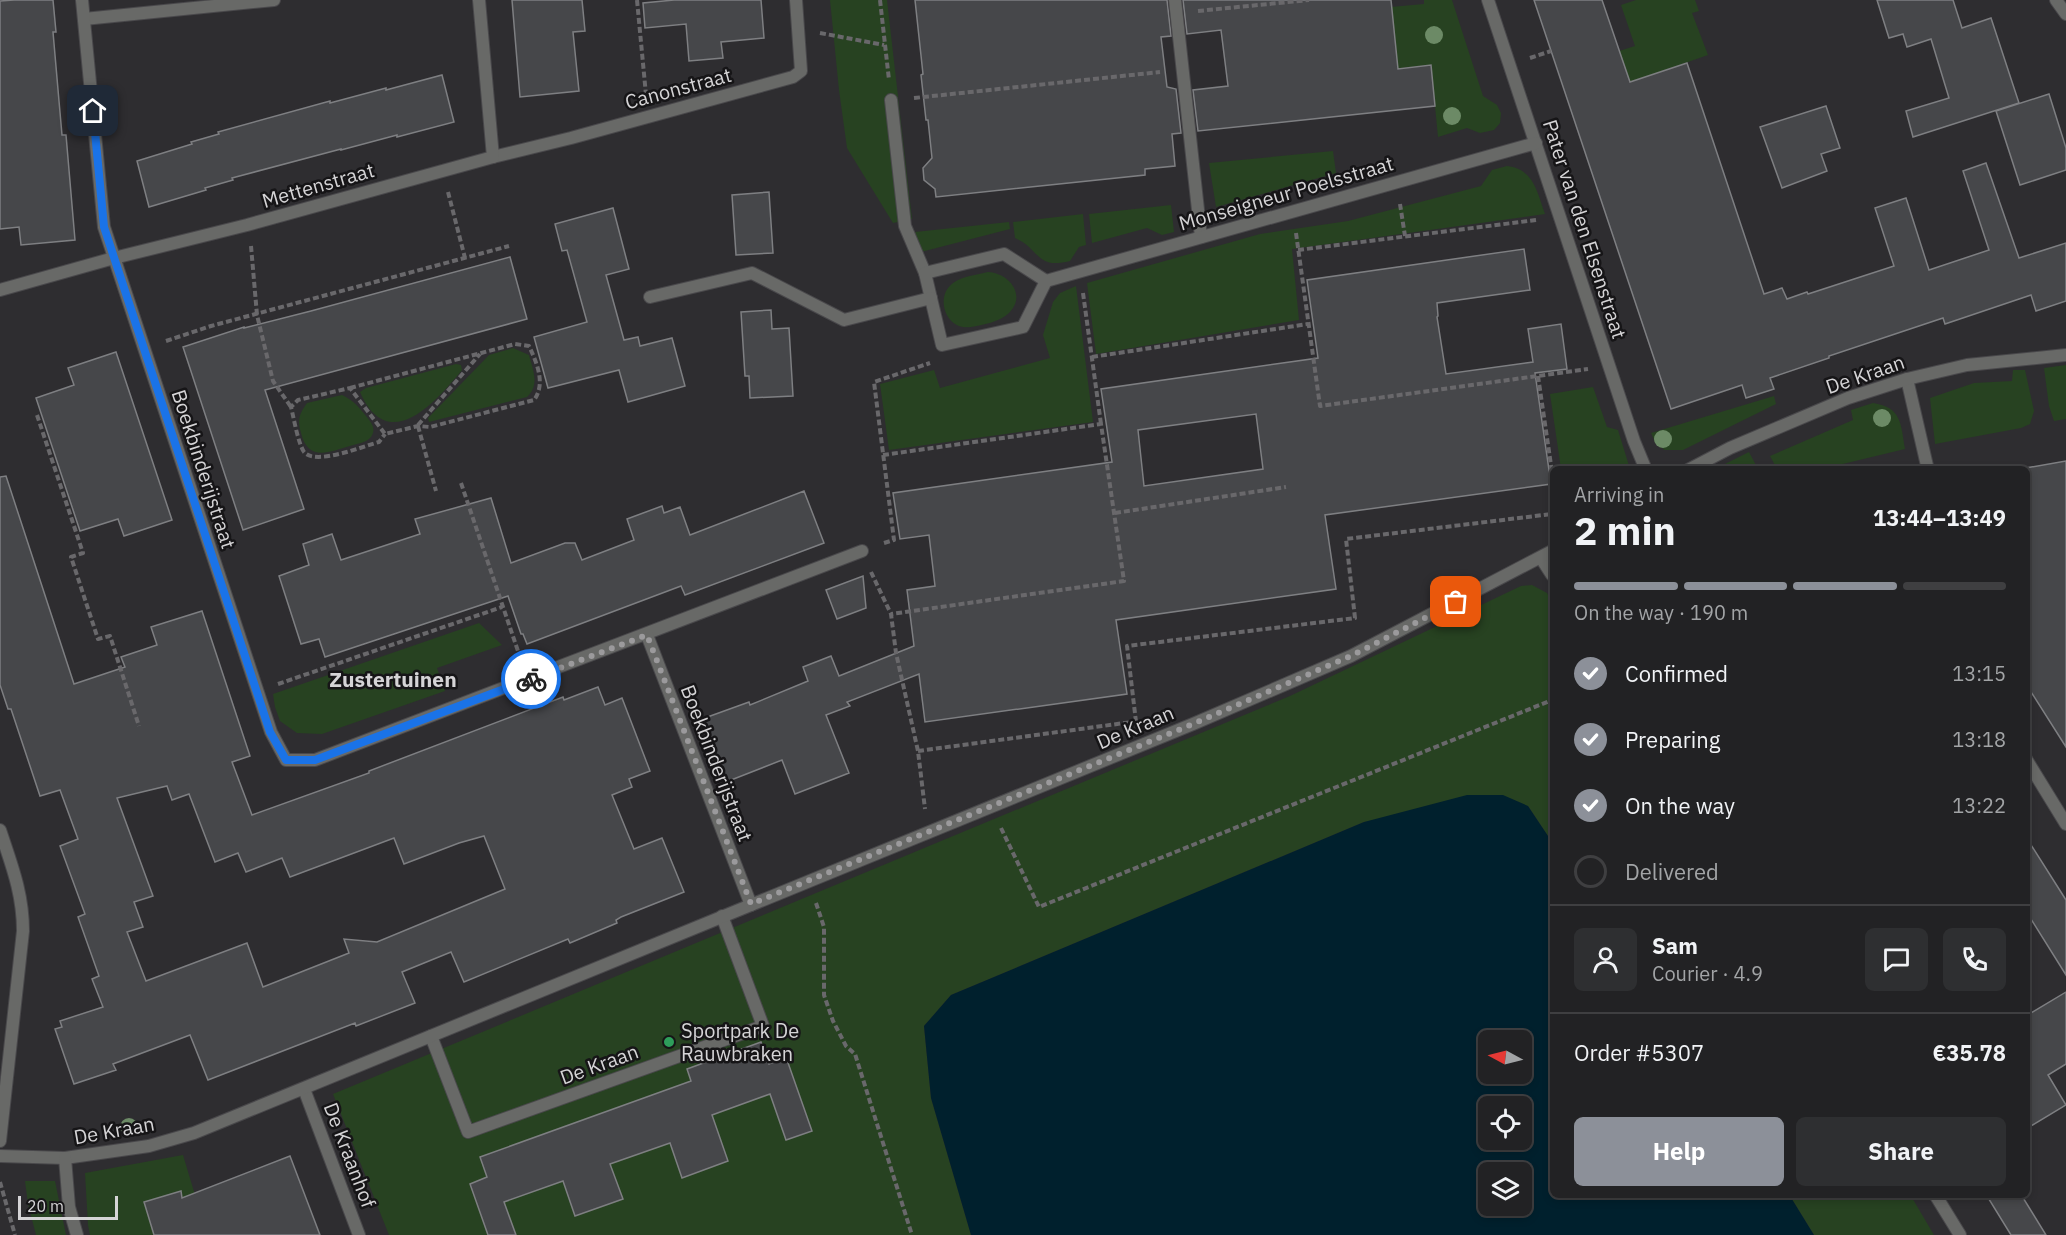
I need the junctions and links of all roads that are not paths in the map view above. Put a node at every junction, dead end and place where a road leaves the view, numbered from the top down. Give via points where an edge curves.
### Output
1 (82, 0) edge
2 (274, 0) edge
3 (479, 0) edge
4 (796, 0) edge
5 (1175, 0) edge
6 (1488, 0) edge
7 (2056, 0) edge
8 (2066, 14) edge
9 (84, 19) junction
10 (891, 100) road end
11 (1536, 143) junction
12 (494, 157) junction
13 (1201, 237) junction
14 (114, 258) junction
15 (925, 273) junction
16 (1046, 282) junction
17 (0, 290) edge
18 (650, 297) dead end
19 (931, 298) junction
20 (2066, 355) edge
21 (1907, 379) junction
22 (1645, 466) edge
23 (1696, 466) edge
24 (1927, 466) edge
25 (861, 551) road end
26 (1550, 552) edge
27 (1541, 558) junction
28 (1550, 572) edge
29 (647, 635) junction
30 (2030, 766) edge
31 (2066, 824) edge
32 (0, 830) edge
33 (751, 904) junction
34 (722, 916) junction
35 (431, 1036) junction
36 (304, 1089) junction
37 (0, 1141) edge
38 (0, 1156) edge
39 (65, 1158) junction
40 (1937, 1198) edge
41 (77, 1235) edge
42 (359, 1235) edge
43 (1960, 1235) edge

1 - 9 street, Boekbinderijstraat
2 - 9 street
3 - 12 street
4 - 12 street, Canonstraat via 801,71 793,77
5 - 13 street
6 - 11 street, Pater van den Elsenstraat
7 - 8 street
9 - 14 street, Boekbinderijstraat via 104,227
10 - 15 street via 905,226
11 - 13 street, Monseigneur Poelsstraat
11 - 22 street, Pater van den Elsenstraat
12 - 14 street, Mettenstraat
13 - 16 street, Monseigneur Poelsstraat
14 - 17 street, Mettenstraat
14 - 29 street, Boekbinderijstraat via 270,732 286,760 315,760
15 - 16 street via 1004,254
15 - 19 street
16 - 19 street via 1023,327 942,345
18 - 19 street via 752,273 844,320
20 - 21 street, De Kraan via 1967,365
21 - 23 street, De Kraan via 1848,398
21 - 24 street
25 - 29 street, Boekbinderijstraat
26 - 27 street, De Kraan
27 - 28 street
27 - 33 street, De Kraan via 1351,656 1142,746
29 - 33 street, Boekbinderijstraat
30 - 31 street
32 - 37 street via 18,883 23,932
33 - 34 street, De Kraan
34 - 35 street, De Kraan
34 - 35 street, De Kraan via 763,1026 468,1132
35 - 36 street, De Kraan
36 - 39 street, De Kraan via 172,1140
36 - 42 street, De Kraanhof
38 - 39 street, De Kraan
39 - 41 street via 69,1207
40 - 43 street

